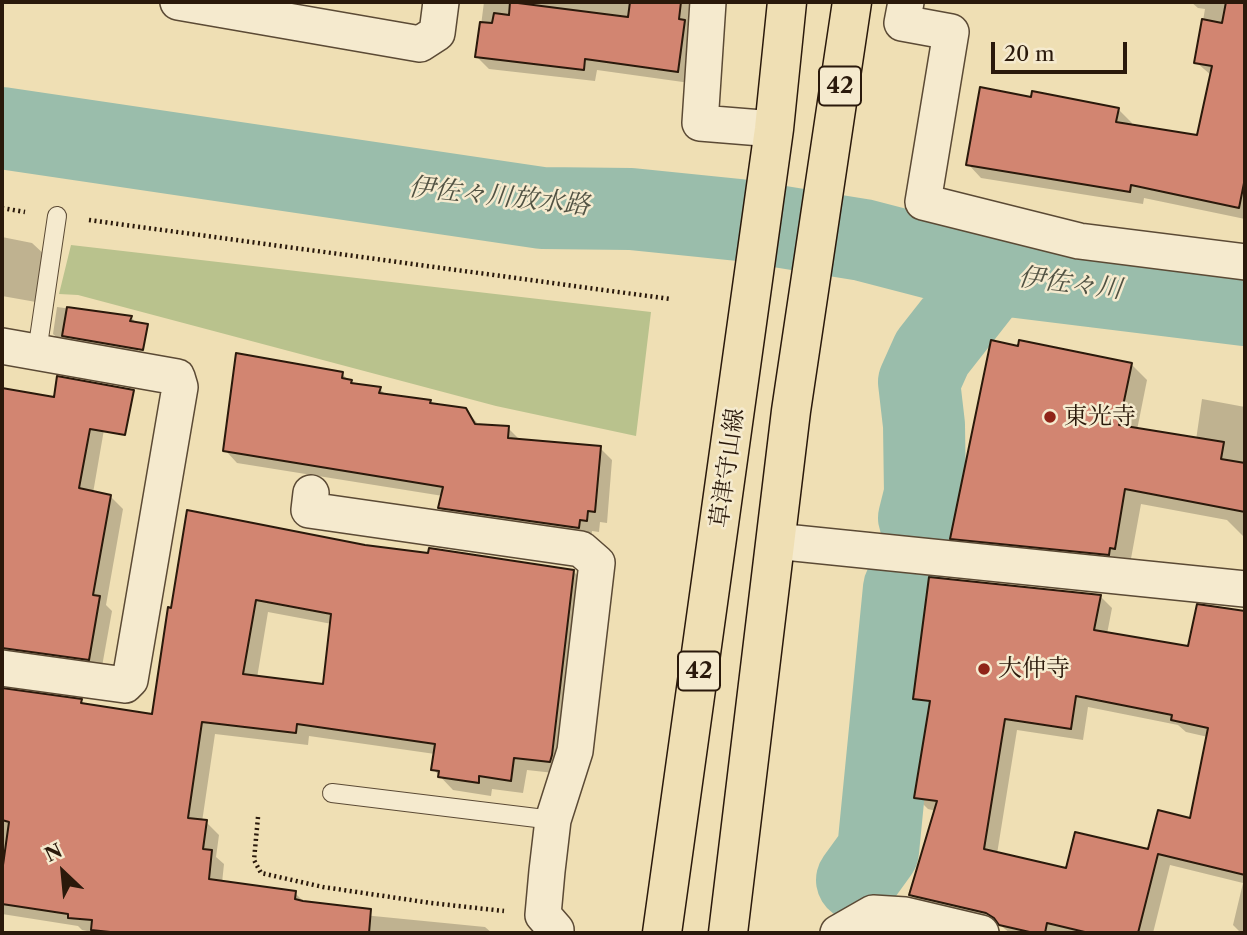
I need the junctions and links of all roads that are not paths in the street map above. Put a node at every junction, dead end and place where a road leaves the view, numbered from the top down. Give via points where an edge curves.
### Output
1 (178, 2) edge
2 (440, 2) edge
3 (708, 2) edge
4 (787, 2) edge
5 (852, 2) edge
6 (906, 2) edge
7 (771, 145) junction
8 (57, 216) road end
9 (1245, 262) edge
10 (2, 346) edge
11 (37, 352) junction
12 (311, 493) dead end
13 (775, 541) junction
14 (1245, 589) edge
15 (2, 668) edge
16 (332, 793) dead end
17 (553, 820) junction
18 (550, 924) edge
19 (662, 933) edge
20 (728, 933) edge
21 (838, 933) edge
22 (981, 933) edge

1 - 2 street via 420,44 437,33
3 - 7 street via 700,123
4 - 7 main road, 草津守山線 / 42
5 - 13 main road, 42
6 - 9 street via 902,23 951,32 923,202 1079,242
7 - 19 main road, 草津守山線 / 42
8 - 11 lane
10 - 11 street
11 - 15 street via 177,377 180,387 130,680 125,685
12 - 17 street via 309,510 582,549 597,563 575,751
13 - 14 street
13 - 20 main road, 42
16 - 17 lane
17 - 18 street
21 - 22 street via 873,913 905,915

